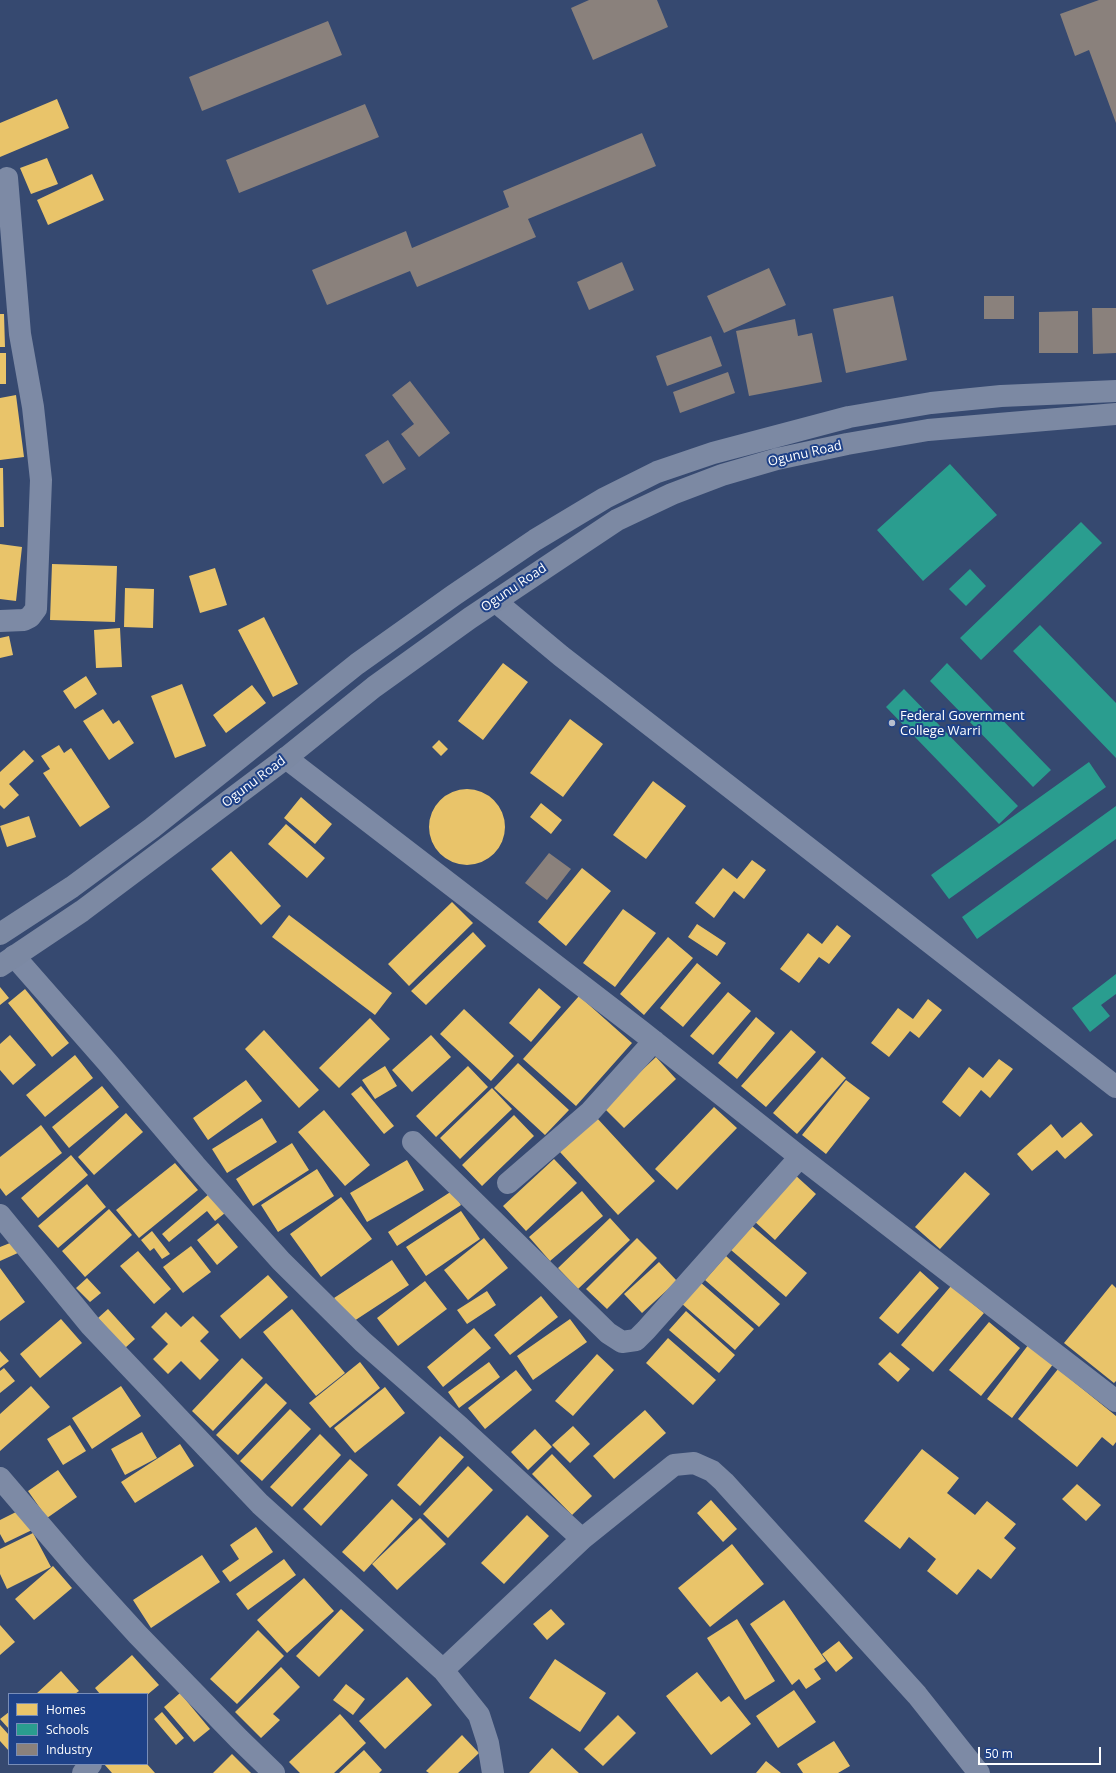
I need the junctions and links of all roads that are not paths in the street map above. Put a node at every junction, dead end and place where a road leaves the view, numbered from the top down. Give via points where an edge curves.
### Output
1 (7, 178) dead end
2 (1116, 391) edge
3 (1116, 414) edge
4 (495, 601) junction
5 (0, 621) edge
6 (286, 758) junction
7 (0, 934) edge
8 (7, 961) edge
9 (654, 1041) junction
10 (1116, 1087) edge
11 (413, 1142) dead end
12 (800, 1157) junction
13 (508, 1183) dead end
14 (0, 1215) edge
15 (1116, 1401) edge
16 (0, 1478) edge
17 (582, 1539) junction
18 (443, 1670) junction
19 (90, 1765) edge
20 (83, 1773) edge
21 (274, 1773) edge
22 (493, 1773) edge
23 (979, 1773) edge

1 - 5 street via 20,334 33,407 41,480 36,609 24,620
2 - 7 main road, Ogunu Road via 986,397 931,403 849,417 713,453 657,472 605,498 535,540 454,595 357,664 152,828 72,887
3 - 4 main road, Ogunu Road via 928,430 777,459 722,475 672,494 617,520
4 - 6 main road, Ogunu Road via 374,687
4 - 10 street via 562,656
6 - 8 main road, Ogunu Road via 82,911
6 - 9 street
8 - 17 street via 108,1063 281,1261 363,1342
9 - 12 street
9 - 13 street via 590,1112
11 - 12 street via 608,1333 622,1342 636,1340 646,1330
12 - 15 street
14 - 18 street via 91,1326 260,1504
16 - 21 street via 138,1635
17 - 18 street
17 - 23 street via 674,1465 694,1463 712,1472 724,1482 917,1694
18 - 22 street via 479,1715 488,1743
19 - 20 street

